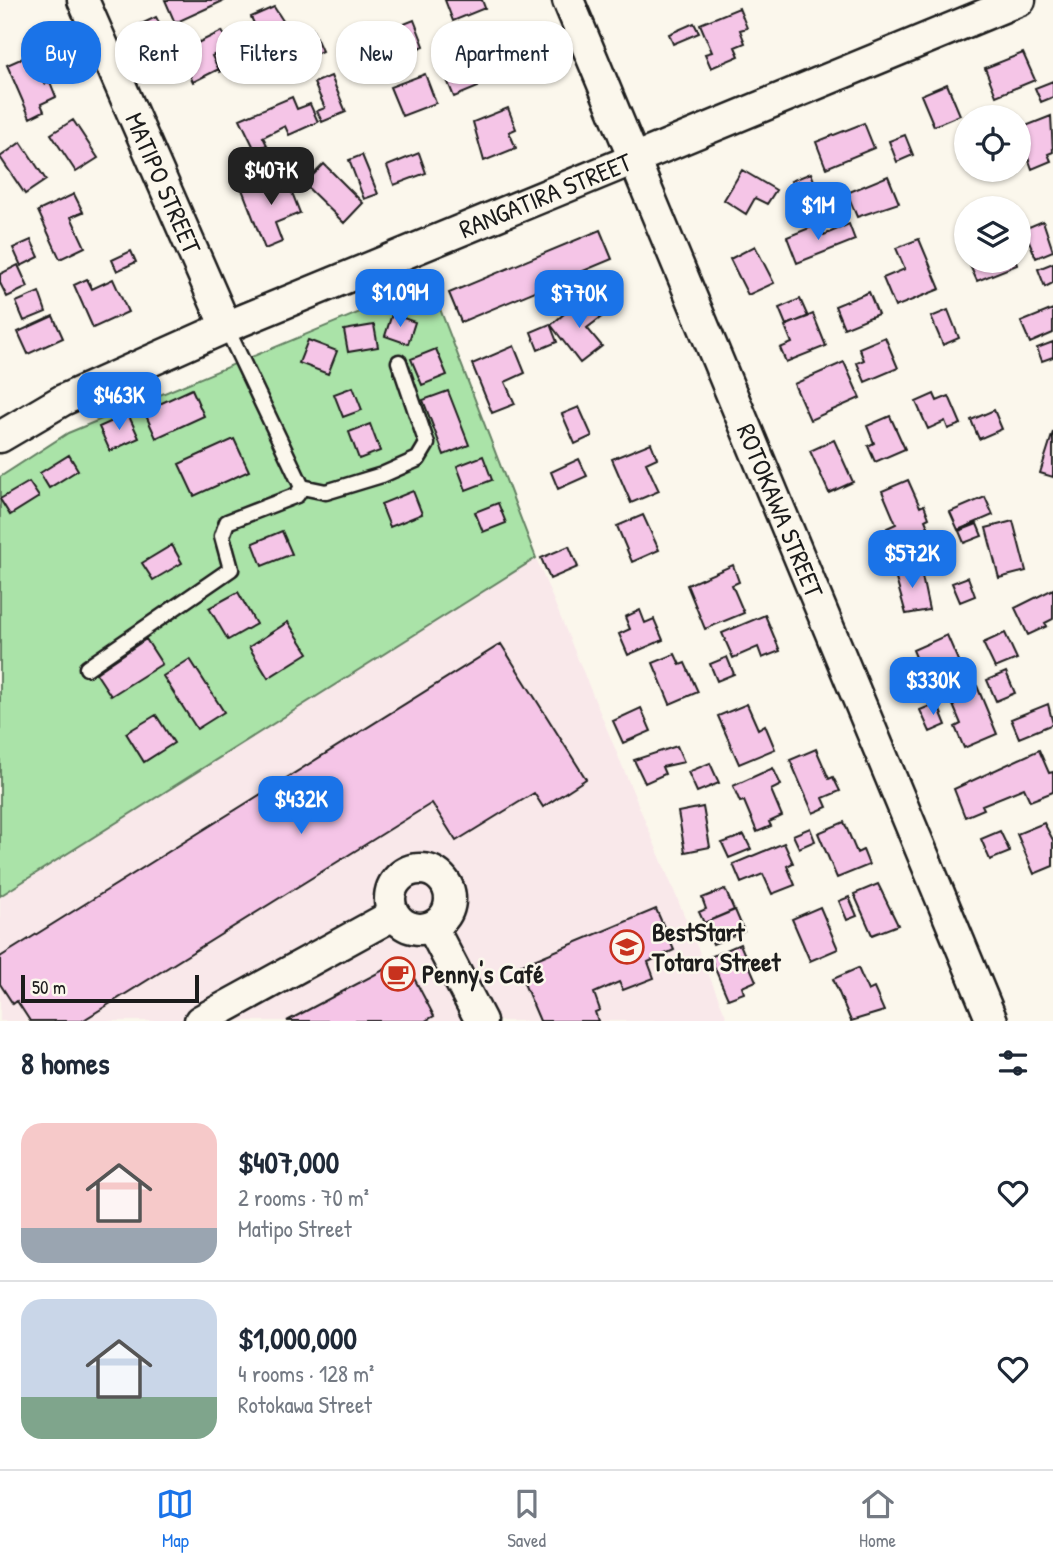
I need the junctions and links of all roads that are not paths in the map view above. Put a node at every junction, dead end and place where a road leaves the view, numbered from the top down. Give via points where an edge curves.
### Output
1 (83, 0) edge
2 (568, 0) edge
3 (1020, 0) edge
4 (634, 159) junction
5 (226, 327) junction
6 (398, 362) dead end
7 (0, 437) edge
8 (302, 487) junction
9 (87, 668) dead end
10 (393, 915) junction
11 (432, 926) junction
12 (200, 1021) edge
13 (481, 1021) edge
14 (992, 1021) edge

1 - 5 street, MATIPO STREET
2 - 4 street, ROTOKAWA STREET
3 - 4 street, RANGATIRA STREET
4 - 5 street, RANGATIRA STREET
4 - 14 street, ROTOKAWA STREET
5 - 7 street, RANGATIRA STREET via 63,400
5 - 8 lane
6 - 8 lane via 428,444 418,459 326,492
8 - 9 lane via 297,495 227,522 222,536 230,569
10 - 11 street via 411,928
10 - 11 street via 389,895 398,877 426,870 443,880 450,898 446,915
10 - 12 street
11 - 13 street

